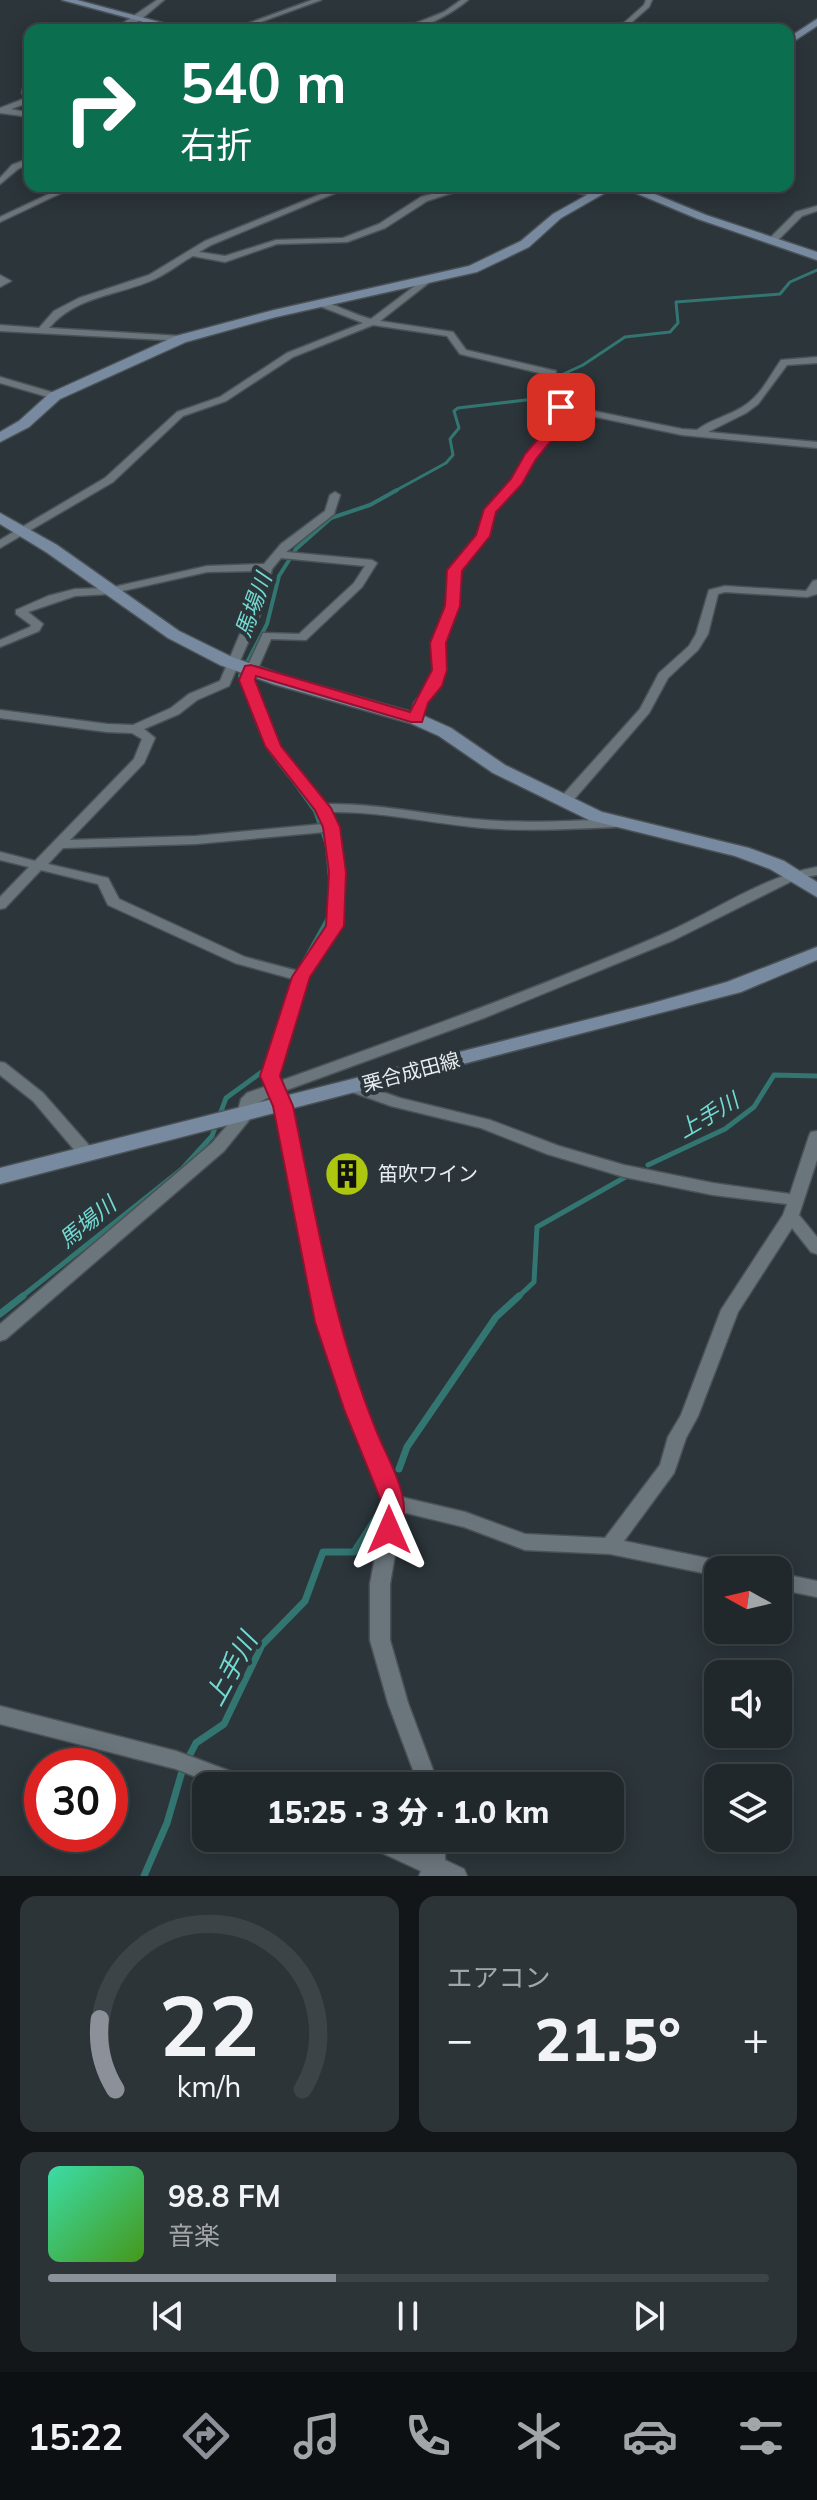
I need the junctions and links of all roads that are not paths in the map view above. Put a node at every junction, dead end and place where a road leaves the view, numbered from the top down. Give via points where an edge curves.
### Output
1 (66, 0) edge
2 (161, 0) edge
3 (318, 0) edge
4 (465, 0) edge
5 (649, 0) edge
6 (136, 19) junction
7 (817, 22) edge
8 (127, 24) edge
9 (158, 24) edge
10 (250, 24) edge
11 (418, 24) edge
12 (626, 24) edge
13 (794, 38) edge
14 (24, 101) edge
15 (2, 110) edge
16 (24, 114) edge
17 (24, 163) edge
18 (0, 182) edge
19 (59, 192) edge
20 (333, 192) edge
21 (448, 192) edge
22 (582, 192) edge
23 (601, 192) edge
24 (641, 192) edge
25 (596, 195) junction
26 (817, 208) edge
27 (0, 220) edge
28 (772, 241) junction
29 (191, 253) junction
30 (817, 256) edge
31 (427, 281) junction
32 (320, 303) junction
33 (373, 322) junction
34 (0, 328) edge
35 (43, 329) junction
36 (181, 339) junction
37 (817, 360) edge
38 (0, 380) edge
39 (55, 396) junction
40 (554, 400) junction
41 (700, 433) junction
42 (0, 438) edge
43 (817, 445) edge
44 (335, 495) dead end
45 (0, 518) edge
46 (22, 529) junction
47 (0, 545) edge
48 (279, 554) junction
49 (267, 568) junction
50 (817, 583) edge
51 (109, 591) junction
52 (0, 644) edge
53 (243, 667) junction
54 (0, 714) edge
55 (416, 719) junction
56 (135, 729) junction
57 (565, 801) junction
58 (322, 808) junction
59 (616, 823) junction
60 (324, 829) junction
61 (60, 844) junction
62 (0, 856) edge
63 (38, 867) junction
64 (817, 871) edge
65 (794, 875) junction
66 (817, 891) edge
67 (0, 905) edge
68 (817, 953) edge
69 (295, 975) junction
70 (0, 1067) edge
71 (354, 1087) junction
72 (280, 1098) junction
73 (238, 1117) junction
74 (817, 1136) edge
75 (88, 1155) junction
76 (0, 1176) edge
77 (811, 1181) edge
78 (793, 1208) junction
79 (817, 1248) edge
80 (0, 1334) edge
81 (394, 1503) junction
82 (610, 1546) junction
83 (704, 1565) edge
84 (792, 1584) edge
85 (817, 1589) edge
86 (0, 1715) edge
87 (209, 1772) edge
88 (424, 1772) edge
89 (399, 1852) edge
90 (432, 1870) edge
91 (456, 1876) edge

1 - 6 street
2 - 6 street
3 - 10 street
4 - 11 street
5 - 12 street
6 - 8 street
6 - 9 street
7 - 13 street
14 - 15 street
15 - 16 street
17 - 18 street
19 - 27 street
20 - 29 street
21 - 29 street via 344,240 276,242 225,259
22 - 25 street
23 - 25 street
24 - 28 street
25 - 31 street via 557,216 525,244 473,269
26 - 28 street via 799,214
28 - 30 street
29 - 35 street via 152,277 62,309
31 - 32 street
31 - 33 street
32 - 33 street
32 - 36 street
33 - 40 street via 450,334 463,352 553,373
33 - 46 street via 290,355 223,399 180,414 109,480
34 - 35 street
35 - 36 street
36 - 39 street
37 - 41 street via 784,362 748,408 715,419
38 - 39 street
39 - 42 street
40 - 41 street via 586,415
40 - 55 street via 552,431 489,511 483,536 455,570 452,606 438,643 440,670
41 - 43 street
44 - 48 street via 330,512
45 - 46 street
46 - 47 street
46 - 51 street
48 - 49 street
48 - 53 street via 372,563 358,585 302,638 267,635
49 - 51 street via 217,567
49 - 53 street
50 - 57 street via 807,594 713,592 694,648 663,676 645,710
51 - 52 street via 47,599 20,612 37,626
51 - 53 street via 168,632
53 - 55 street
53 - 56 street via 225,683
53 - 58 street via 273,746
54 - 56 street
55 - 57 street
56 - 61 street via 149,738 140,760
57 - 59 street
58 - 59 street via 366,808 477,823
58 - 60 street
59 - 65 street via 742,852
60 - 61 street via 192,842
60 - 69 street via 338,872 335,926
61 - 63 street
62 - 63 street
63 - 67 street
63 - 69 street via 103,881 113,902 240,960
64 - 65 street
65 - 66 street
65 - 72 street via 669,937
68 - 71 street, 栗合成田線 via 734,987
69 - 72 street via 270,1076
70 - 75 street via 38,1097
71 - 72 street, 栗合成田線
71 - 78 street via 624,1171
72 - 73 street, 栗合成田線
72 - 81 street via 326,1322
73 - 75 street, 栗合成田線
73 - 80 street via 218,1147
74 - 77 street
75 - 76 street, 栗合成田線
77 - 78 street
78 - 79 street
78 - 82 street via 730,1310 668,1468
81 - 82 street via 525,1542
81 - 88 street via 380,1584 380,1640
82 - 83 street
84 - 85 street
86 - 87 street
89 - 90 street
90 - 91 street

